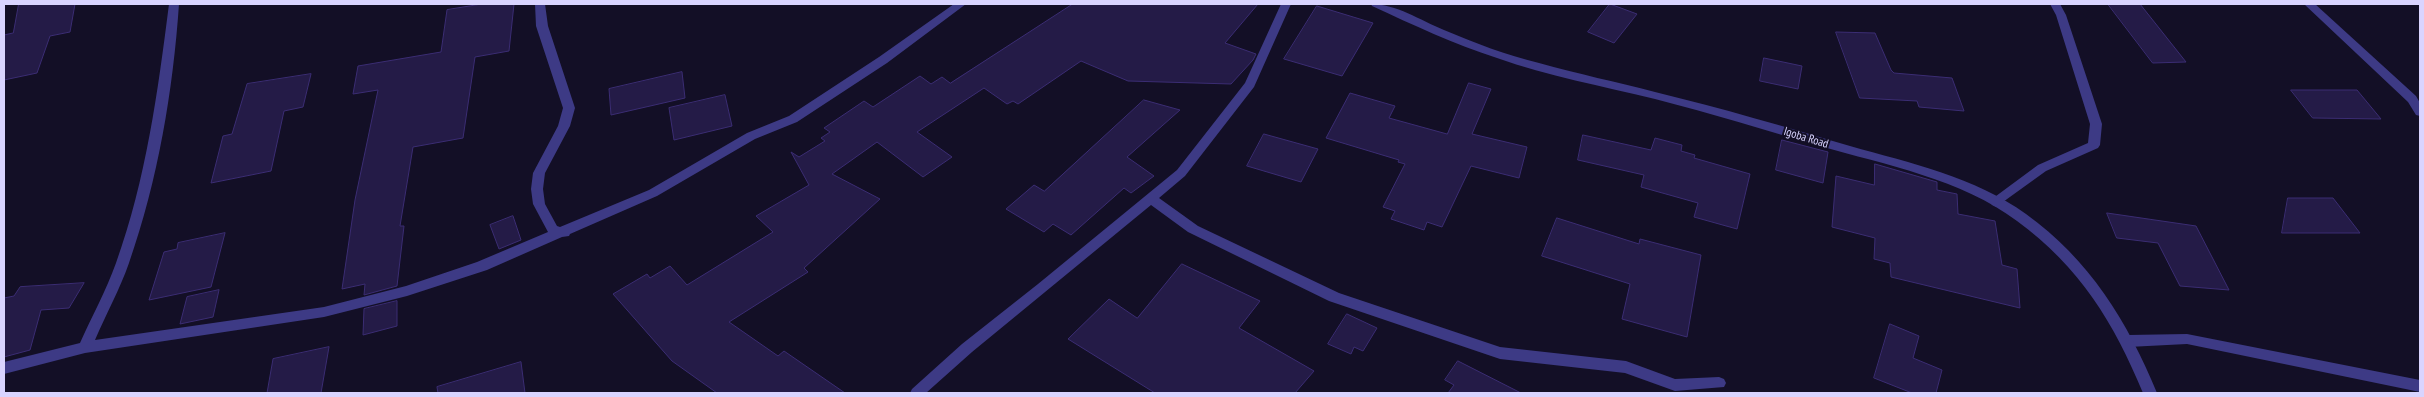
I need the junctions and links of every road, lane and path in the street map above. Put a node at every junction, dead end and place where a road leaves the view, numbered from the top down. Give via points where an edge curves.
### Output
1 (174, 4) edge
2 (540, 4) edge
3 (961, 4) edge
4 (1286, 4) edge
5 (1376, 4) edge
6 (2054, 4) edge
7 (2309, 4) edge
8 (2420, 112) edge
9 (1152, 198) junction
10 (1996, 202) junction
11 (564, 232) junction
12 (2128, 341) junction
13 (85, 347) junction
14 (4, 368) edge
15 (1719, 384) dead end
16 (2420, 386) edge
17 (917, 393) edge
18 (2150, 393) edge

1 - 13 street via 172,37 155,138 127,251
2 - 11 street via 542,26 569,108 564,126 539,173 537,189 539,204 553,230
3 - 11 street via 793,119 752,136 653,193
4 - 9 street via 1250,84 1181,173
5 - 10 street, Igoba Road via 1435,32 1503,56 1782,130 1953,183
6 - 10 street via 2061,15 2096,124 2094,145 2042,168
7 - 8 street via 2412,99
9 - 15 street via 1193,229 1334,297 1500,353 1626,367 1674,385
9 - 17 street via 967,348
10 - 12 street, Igoba Road via 2019,216 2079,266 2101,294
11 - 13 street via 482,266 416,288 324,312
12 - 16 street via 2187,339
12 - 18 street, Igoba Road
13 - 14 street

